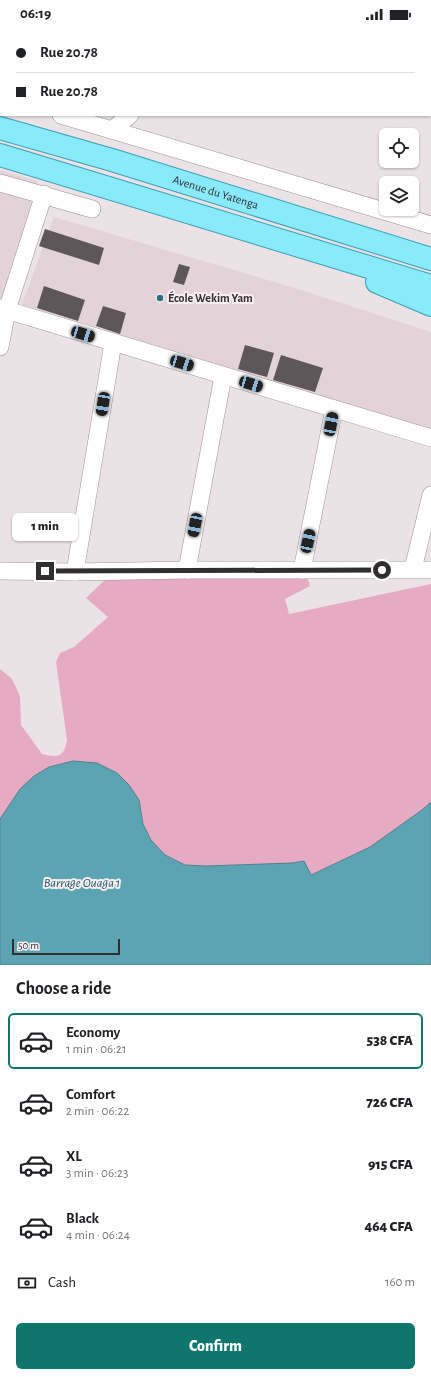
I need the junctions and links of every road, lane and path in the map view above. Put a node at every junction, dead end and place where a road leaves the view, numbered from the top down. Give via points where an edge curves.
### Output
1 (64, 116) edge
2 (129, 116) edge
3 (0, 128) edge
4 (112, 130) junction
5 (0, 155) edge
6 (0, 183) edge
7 (44, 194) junction
8 (92, 209) dead end
9 (431, 226) edge
10 (282, 241) junction
11 (431, 259) edge
12 (431, 286) edge
13 (431, 305) edge
14 (3, 309) edge
15 (113, 343) junction
16 (0, 347) edge
17 (223, 376) junction
18 (334, 409) junction
19 (431, 438) edge
20 (431, 495) edge
21 (413, 569) junction
22 (187, 570) junction
23 (302, 570) junction
24 (431, 570) edge
25 (0, 571) edge
26 (75, 572) junction

1 - 4 street
2 - 4 street
3 - 11 main road, Avenue du Yatenga via 119,162
4 - 9 street
5 - 10 main road
6 - 7 street
7 - 8 street
7 - 14 street
10 - 12 main road
10 - 13 main road
14 - 15 street
14 - 16 street
15 - 17 street
15 - 26 street
17 - 18 street
17 - 22 street
18 - 19 street
18 - 23 street
20 - 21 street
21 - 23 street
21 - 24 street
22 - 23 street
22 - 26 street
25 - 26 street

